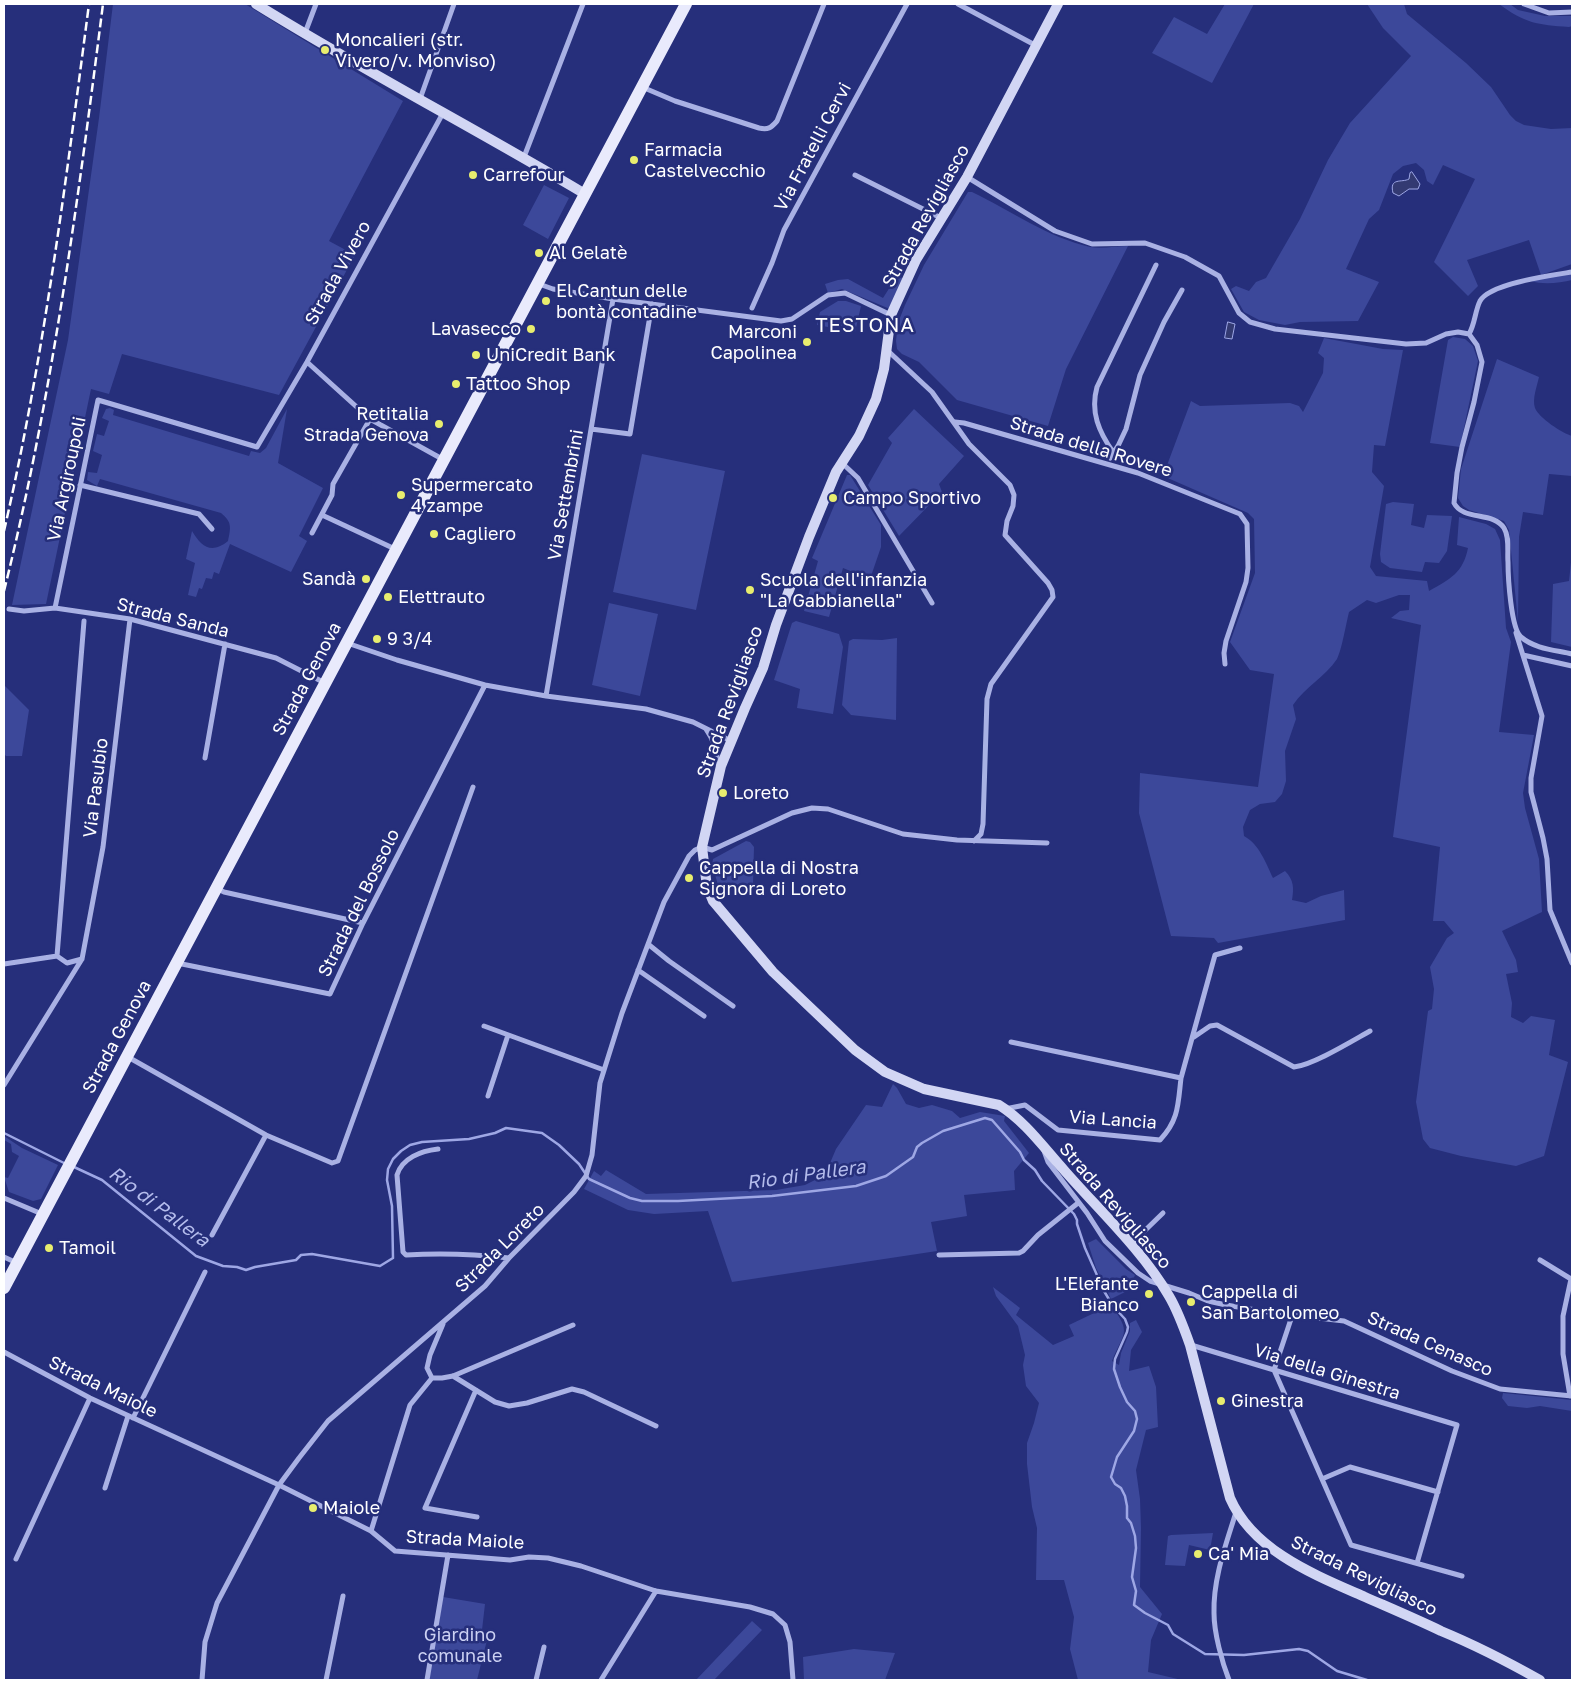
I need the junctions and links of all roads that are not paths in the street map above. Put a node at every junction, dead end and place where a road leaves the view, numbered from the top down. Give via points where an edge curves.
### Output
1 (256, 4) edge
2 (316, 4) edge
3 (454, 4) edge
4 (583, 4) edge
5 (686, 4) edge
6 (824, 4) edge
7 (907, 4) edge
8 (958, 4) edge
9 (1058, 4) edge
10 (1524, 4) edge
11 (1572, 12) edge
12 (305, 34) junction
13 (1035, 45) junction
14 (642, 87) junction
15 (420, 99) junction
16 (444, 113) junction
17 (524, 157) junction
18 (855, 175) dead end
19 (967, 178) junction
20 (585, 194) junction
21 (942, 219) junction
22 (1156, 265) dead end
23 (1572, 272) edge
24 (538, 284) junction
25 (1182, 290) dead end
26 (613, 299) junction
27 (652, 304) junction
28 (752, 308) dead end
29 (891, 314) junction
30 (1469, 334) junction
31 (887, 350) junction
32 (307, 362) junction
33 (370, 419) junction
34 (955, 422) junction
35 (591, 428) junction
36 (257, 447) joint
37 (444, 460) junction
38 (842, 462) junction
39 (80, 485) junction
40 (322, 515) junction
41 (212, 529) dead end
42 (312, 533) dead end
43 (395, 549) junction
44 (932, 603) dead end
45 (55, 608) junction
46 (8, 609) dead end
47 (130, 619) junction
48 (84, 621) dead end
49 (1516, 630) junction
50 (346, 643) junction
51 (225, 644) junction
52 (1572, 654) edge
53 (1523, 655) junction
54 (1225, 664) dead end
55 (1572, 666) edge
56 (325, 683) junction
57 (486, 685) junction
58 (546, 696) junction
59 (706, 728) junction
60 (731, 741) junction
61 (205, 758) dead end
62 (719, 774) junction
63 (473, 787) dead end
64 (974, 841) junction
65 (1047, 843) dead end
66 (702, 847) junction
67 (216, 888) junction
68 (364, 923) junction
69 (648, 944) junction
70 (1240, 948) dead end
71 (57, 956) junction
72 (82, 959) junction
73 (176, 963) junction
74 (1572, 963) edge
75 (4, 964) edge
76 (638, 970) junction
77 (733, 1006) dead end
78 (704, 1016) dead end
79 (484, 1026) dead end
80 (1370, 1031) dead end
81 (508, 1035) junction
82 (1194, 1037) junction
83 (1011, 1042) dead end
84 (127, 1056) junction
85 (604, 1070) junction
86 (1182, 1078) junction
87 (4, 1085) edge
88 (488, 1096) dead end
89 (1005, 1109) junction
90 (266, 1135) junction
91 (1043, 1146) junction
92 (438, 1149) dead end
93 (4, 1198) edge
94 (1078, 1203) junction
95 (1163, 1213) dead end
96 (43, 1214) junction
97 (212, 1235) dead end
98 (1131, 1245) junction
99 (939, 1255) dead end
100 (4, 1257) edge
101 (509, 1258) junction
102 (1540, 1260) dead end
103 (18, 1263) junction
104 (205, 1272) dead end
105 (1163, 1286) junction
106 (4, 1288) edge
107 (1292, 1316) junction
108 (444, 1321) junction
109 (573, 1324) dead end
110 (1190, 1345) junction
111 (4, 1352) edge
112 (1274, 1370) junction
113 (453, 1376) junction
114 (432, 1378) junction
115 (476, 1390) junction
116 (1571, 1396) edge
117 (90, 1398) junction
118 (131, 1417) junction
119 (656, 1426) dead end
120 (1322, 1479) junction
121 (278, 1486) junction
122 (105, 1488) dead end
123 (1438, 1492) junction
124 (1236, 1512) junction
125 (477, 1517) dead end
126 (371, 1531) junction
127 (448, 1555) junction
128 (16, 1559) dead end
129 (1417, 1563) junction
130 (1462, 1576) dead end
131 (656, 1591) junction
132 (342, 1596) dead end
133 (544, 1647) dead end
134 (202, 1680) edge
135 (326, 1680) edge
136 (427, 1680) edge
137 (536, 1680) edge
138 (601, 1680) edge
139 (793, 1680) edge
140 (1229, 1680) edge
141 (1540, 1680) edge

1 - 12 street
2 - 12 street
3 - 15 street
4 - 17 street
5 - 14 main road, Strada Genova
6 - 14 street via 772,127 759,128
7 - 28 street, Via Fratelli Cervi via 784,230
8 - 13 street
9 - 13 street, Strada Revigliasco
10 - 11 street via 1549,13
12 - 15 street
13 - 19 street, Strada Revigliasco
14 - 20 main road, Strada Genova
15 - 16 street
16 - 17 street
16 - 32 street, Strada Vivero
17 - 20 street
18 - 21 street
19 - 21 street, Strada Revigliasco
19 - 30 street via 1055,231 1092,244 1145,243 1185,257 1219,276 1238,313 1250,322 1275,330 1406,344 1426,342 1458,332
20 - 24 main road, Strada Genova
21 - 29 street, Strada Revigliasco via 916,260
22 - 25 street via 1094,397 1094,412 1112,455 1126,429 1140,375
23 - 30 street via 1509,284 1484,295
24 - 26 street
24 - 37 main road, Strada Genova
26 - 27 street
26 - 35 street, Via Settembrini
27 - 29 street via 782,320 792,319 828,295 845,293
27 - 35 street via 630,434
29 - 31 street, Strada Revigliasco
30 - 49 street via 1477,344 1482,362 1462,447 1454,503 1461,511 1497,521 1504,527
31 - 34 street via 932,392
31 - 38 street, Strada Revigliasco via 876,399 859,436
32 - 33 street
32 - 36 street, Strada Vivero
33 - 37 street
33 - 40 street via 333,484 332,495
34 - 54 street, Strada della Rovere via 1138,473 1240,514 1247,524 1248,568 1226,641
34 - 64 street via 969,444 1010,485 1014,500 1005,535 1048,583 1053,597 988,692 983,824 981,834
35 - 58 street, Via Settembrini
36 - 39 street, Via Argiroupoli via 98,400
37 - 43 main road, Strada Genova
38 - 44 street via 858,478
38 - 60 street, Strada Revigliasco via 809,537 763,668
39 - 41 street via 199,514
39 - 45 street, Via Argiroupoli
40 - 42 street
40 - 43 street
43 - 50 main road, Strada Genova
45 - 46 street, Strada Sanda
45 - 47 street, Strada Sanda
47 - 51 street, Strada Sanda
47 - 72 street, Via Pasubio via 103,848
48 - 71 street, Via Pasubio
49 - 52 street via 1538,647
49 - 53 street
50 - 56 main road, Strada Genova
50 - 57 street
51 - 56 street, Strada Sanda via 276,658
51 - 61 street
53 - 55 street
53 - 74 street via 1542,716 1530,792 1547,859 1550,910
56 - 67 main road, Strada Genova
57 - 58 street
57 - 68 street, Strada del Bossolo
58 - 59 street via 646,709
59 - 60 street
59 - 62 street via 717,750
60 - 62 street, Strada Revigliasco
62 - 66 street, Strada Revigliasco
63 - 90 street via 338,1161 332,1163
64 - 65 street
64 - 66 street via 903,834 828,809 812,808 792,813 712,850
66 - 69 street, Strada Loreto via 689,856 667,895
66 - 89 street, Strada Revigliasco via 707,887 714,901 773,972 855,1050 885,1072 924,1089
67 - 68 street
67 - 73 main road, Strada Genova
68 - 73 street, Strada del Bossolo via 330,994
69 - 76 street, Strada Loreto
69 - 77 street
70 - 82 street, Via Lancia via 1215,955
71 - 72 street via 67,963
71 - 75 street
72 - 87 street, Via Pasubio
73 - 84 main road, Strada Genova
76 - 78 street
76 - 85 street, Strada Loreto
79 - 81 street
80 - 82 street via 1294,1067 1217,1025
81 - 85 street
81 - 88 street
82 - 86 street, Via Lancia
83 - 86 street
84 - 90 street
84 - 96 main road, Strada Genova
85 - 101 street, Strada Loreto via 587,1173
86 - 89 street, Via Lancia via 1176,1119 1160,1140 1058,1130 1025,1106
89 - 91 street, Strada Revigliasco
90 - 97 street
91 - 94 street, Strada Revigliasco via 1048,1162
91 - 98 street, Strada Revigliasco
92 - 101 street via 416,1155 399,1168 403,1252 406,1255 448,1253
93 - 96 street
94 - 99 street via 1019,1253
94 - 105 street, Strada Revigliasco via 1119,1256 1138,1273
95 - 98 street
96 - 103 main road, Strada Genova
98 - 105 street, Strada Revigliasco
100 - 103 street
101 - 108 street, Strada Loreto via 486,1286
102 - 116 street, Strada Cenasco via 1571,1279 1563,1316 1562,1354
103 - 106 main road, Strada Genova
104 - 118 street
105 - 107 street, Strada Cenasco via 1208,1301
105 - 110 street, Strada Revigliasco
107 - 112 street
107 - 116 street, Strada Cenasco via 1344,1321 1500,1390
108 - 114 street via 427,1368
108 - 121 street, Strada Loreto via 328,1421
109 - 113 street
110 - 112 street, Via della Ginestra
110 - 124 street, Strada Revigliasco via 1224,1481
111 - 117 street, Strada Maiole
112 - 120 street
112 - 123 street, Via della Ginestra via 1457,1425
113 - 114 street
113 - 115 street
114 - 126 street via 410,1405
115 - 119 street via 495,1402 509,1406 572,1389
115 - 125 street via 425,1508
117 - 118 street, Strada Maiole
117 - 128 street
118 - 121 street, Strada Maiole
118 - 122 street
120 - 123 street via 1350,1466
120 - 129 street via 1351,1545
121 - 126 street, Strada Maiole
121 - 134 street, Strada Loreto via 217,1603 205,1642
123 - 129 street
124 - 140 street via 1224,1550 1214,1614 1221,1659
124 - 141 street, Strada Revigliasco via 1264,1542 1303,1569 1444,1632
126 - 127 street, Strada Maiole via 395,1551
127 - 131 street, Strada Maiole via 510,1560 548,1558
127 - 136 street
129 - 130 street
131 - 138 street
131 - 139 street, Strada Maiole via 773,1614 785,1625 790,1642
132 - 135 street
133 - 137 street

